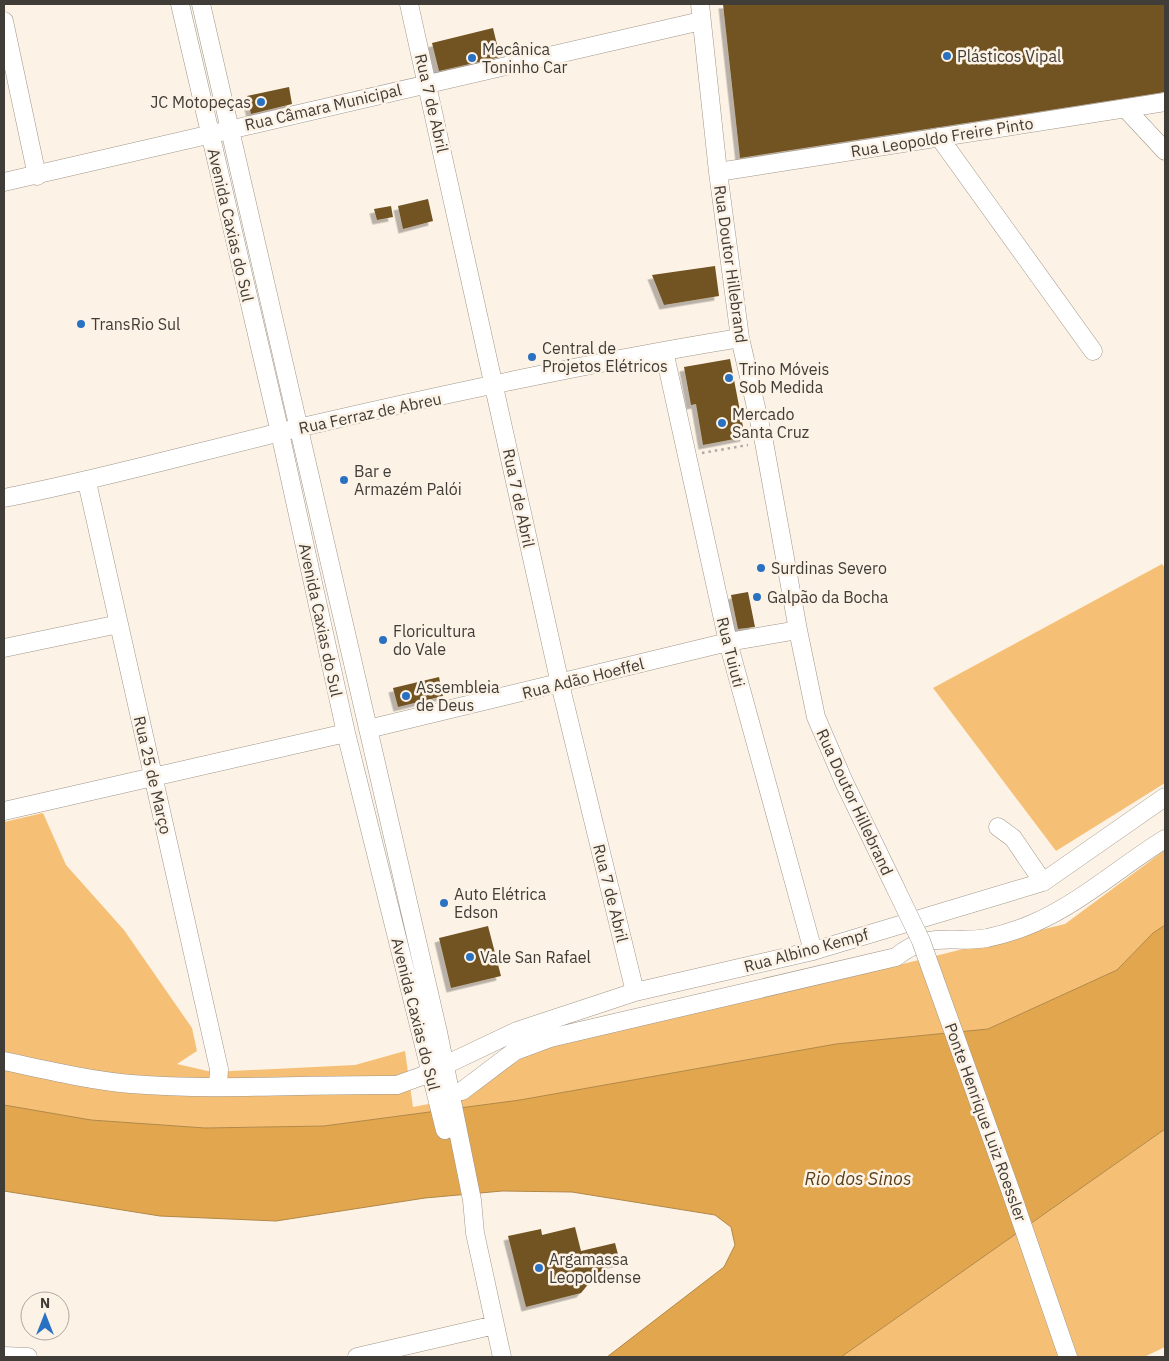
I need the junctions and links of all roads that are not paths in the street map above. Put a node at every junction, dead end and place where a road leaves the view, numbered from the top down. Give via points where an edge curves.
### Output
1 (180, 4) edge
2 (201, 4) edge
3 (409, 4) edge
4 (701, 12) edge
5 (4, 21) edge
6 (428, 83) junction
7 (1165, 102) edge
8 (1126, 110) junction
9 (230, 129) junction
10 (210, 135) junction
11 (939, 137) junction
12 (1165, 151) edge
13 (718, 172) junction
14 (37, 176) junction
15 (4, 182) edge
16 (740, 338) junction
17 (664, 351) junction
18 (1093, 351) dead end
19 (495, 386) junction
20 (298, 428) junction
21 (280, 433) junction
22 (87, 482) junction
23 (4, 498) edge
24 (119, 624) junction
25 (798, 630) junction
26 (728, 642) junction
27 (4, 648) edge
28 (560, 684) junction
29 (368, 729) junction
30 (346, 732) junction
31 (153, 776) junction
32 (1165, 797) edge
33 (4, 811) edge
34 (998, 827) dead end
35 (1165, 839) edge
36 (1043, 882) junction
37 (896, 889) joint
38 (813, 951) junction
39 (635, 992) junction
40 (479, 1048) junction
41 (4, 1061) edge
42 (496, 1065) junction
43 (437, 1068) junction
44 (218, 1087) junction
45 (451, 1099) junction
46 (495, 1326) junction
47 (4, 1356) edge
48 (28, 1357) edge
49 (357, 1357) edge
50 (502, 1357) edge
51 (1068, 1357) edge

1 - 10 street, Avenida Caxias do Sul
2 - 9 street, Avenida Caxias do Sul
3 - 6 street, Rua 7 de Abril
4 - 6 street, Rua Câmara Municipal
4 - 13 street, Rua Doutor Hillebrand
5 - 14 street
6 - 9 street, Rua Câmara Municipal
6 - 19 street, Rua 7 de Abril
7 - 8 street, Rua Leopoldo Freire Pinto
8 - 11 street, Rua Leopoldo Freire Pinto
8 - 12 street
9 - 10 street, Rua Câmara Municipal
9 - 20 street, Avenida Caxias do Sul
10 - 14 street, Rua Câmara Municipal
10 - 21 street, Avenida Caxias do Sul
11 - 13 street, Rua Leopoldo Freire Pinto
11 - 18 street
13 - 16 street, Rua Doutor Hillebrand
14 - 15 street, Rua Câmara Municipal
16 - 17 street, Rua Ferraz de Abreu
16 - 25 street, Rua Doutor Hillebrand via 764,442
17 - 19 street, Rua Ferraz de Abreu
17 - 26 street, Rua Tuiuti
19 - 20 street, Rua Ferraz de Abreu
19 - 28 street, Rua 7 de Abril
20 - 21 street, Rua Ferraz de Abreu
20 - 29 street, Avenida Caxias do Sul
21 - 22 street, Rua Ferraz de Abreu
21 - 30 street, Avenida Caxias do Sul
22 - 23 street, Rua Ferraz de Abreu
22 - 24 street, Rua 25 de Março
24 - 27 street
24 - 31 street, Rua 25 de Março
25 - 26 street, Rua Adão Hoeffel
25 - 37 street, Rua Doutor Hillebrand via 816,717
26 - 28 street, Rua Adão Hoeffel
26 - 38 street, Rua Tuiuti
28 - 29 street, Rua Adão Hoeffel
28 - 39 street, Rua 7 de Abril
29 - 43 street, Avenida Caxias do Sul
30 - 31 street
30 - 43 street, Avenida Caxias do Sul
31 - 33 street
31 - 44 street, Rua 25 de Março via 219,1069
32 - 36 street, Rua Albino Kempf
34 - 36 street via 1013,838
35 - 42 street via 1063,909 1033,923 988,938 940,938 908,947 896,956 550,1038 516,1051
36 - 38 street, Rua Albino Kempf
37 - 51 street, Ponte Henrique Luiz Roessler, bridge via 921,941
38 - 39 street, Rua Albino Kempf
39 - 40 street, Rua Albino Kempf via 517,1031
40 - 42 street
40 - 43 street, Rua Albino Kempf
41 - 44 street, Rua Albino Kempf via 130,1084
42 - 45 street
43 - 44 street, Rua Albino Kempf via 397,1085
43 - 45 street, Avenida Caxias do Sul
45 - 46 street, Avenida Caxias do Sul via 468,1201
46 - 49 street
46 - 50 street, Avenida Caxias do Sul
47 - 48 street

